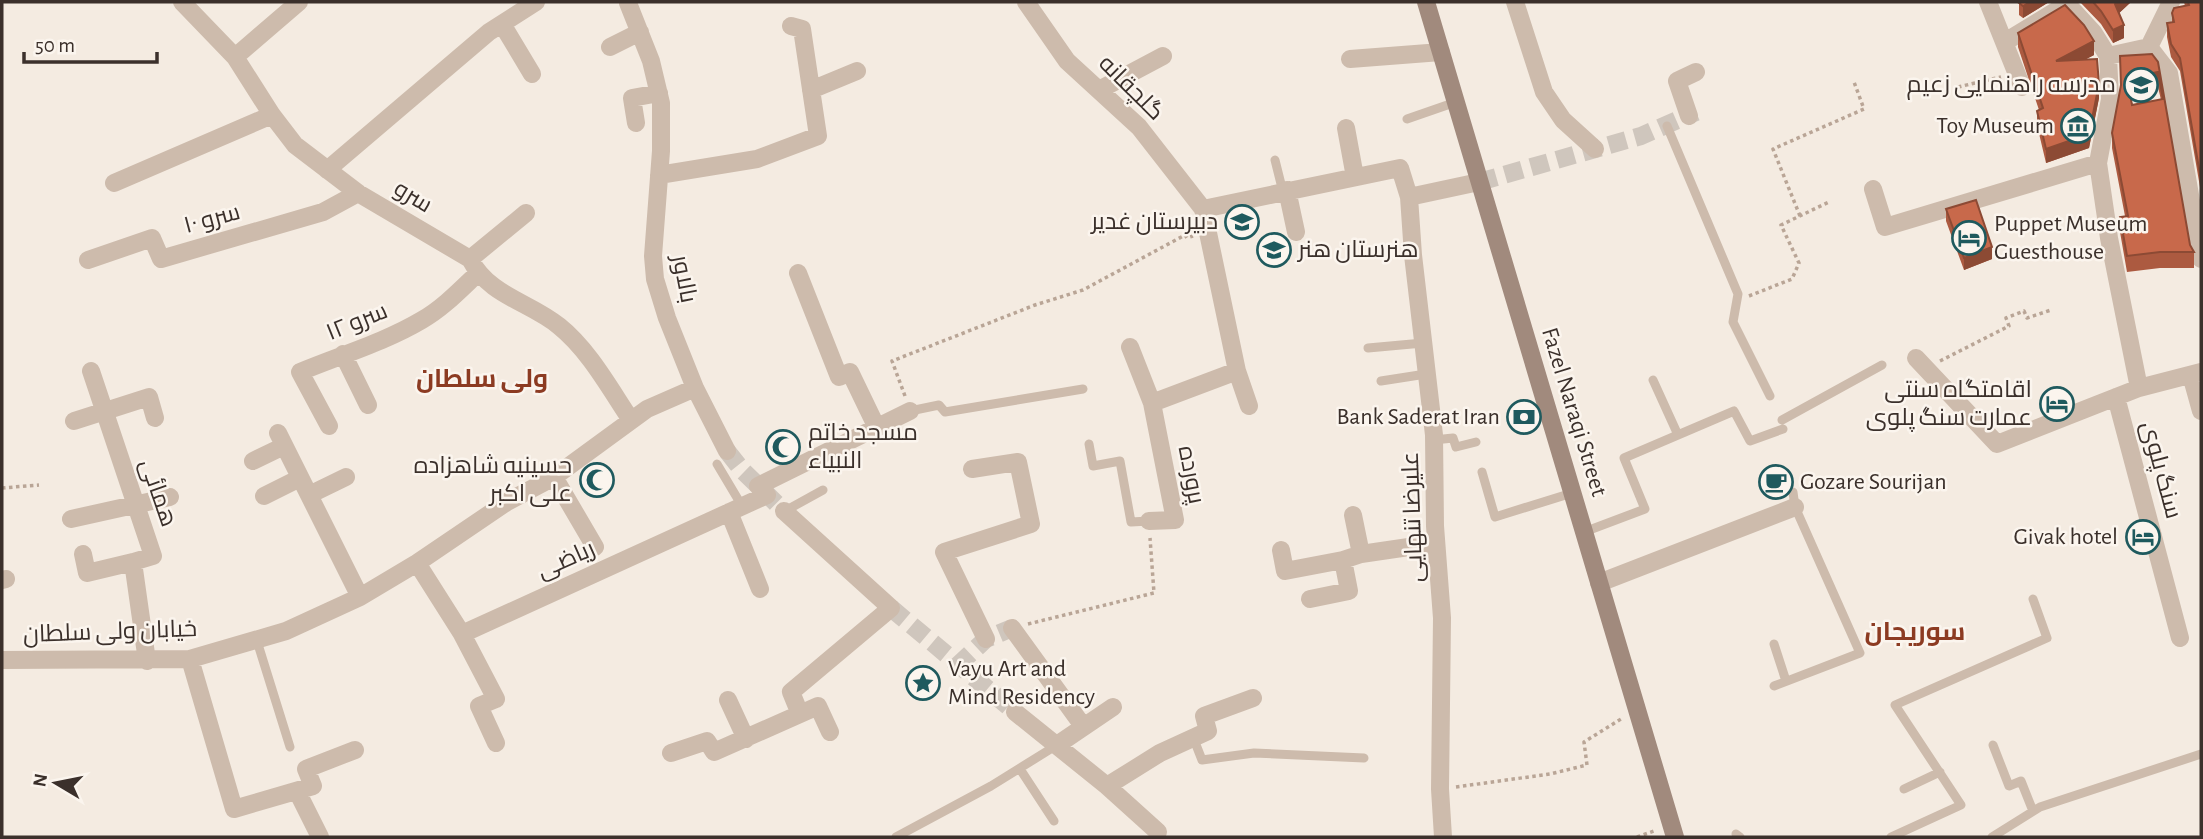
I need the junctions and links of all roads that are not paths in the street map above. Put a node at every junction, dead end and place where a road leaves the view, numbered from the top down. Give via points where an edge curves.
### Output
1 (182, 2) edge
2 (299, 2) edge
3 (537, 2) edge
4 (1026, 2) edge
5 (1426, 2) edge
6 (1988, 2) edge
7 (2171, 2) edge
8 (628, 3) edge
9 (1518, 3) edge
10 (518, 7) edge
11 (502, 24) junction
12 (791, 26) dead end
13 (640, 32) junction
14 (2005, 42) junction
15 (610, 47) dead end
16 (2149, 47) junction
17 (1441, 52) junction
18 (1163, 56) dead end
19 (2108, 56) junction
20 (235, 58) junction
21 (1350, 59) dead end
22 (856, 71) dead end
23 (1696, 72) dead end
24 (532, 74) dead end
25 (2020, 80) road end
26 (811, 90) junction
27 (1099, 90) junction
28 (659, 93) junction
29 (1456, 102) junction
30 (272, 115) junction
31 (1689, 116) dead end
32 (1407, 118) dead end
33 (636, 123) dead end
34 (1667, 126) dead end
35 (1346, 128) dead end
36 (1595, 149) dead end
37 (1275, 160) dead end
38 (2098, 163) junction
39 (327, 170) junction
40 (659, 175) junction
41 (1355, 177) junction
42 (1479, 182) junction
43 (114, 183) dead end
44 (1873, 189) dead end
45 (1285, 191) junction
46 (358, 193) junction
47 (1409, 197) junction
48 (1203, 209) junction
49 (526, 213) dead end
50 (1296, 232) dead end
51 (2201, 259) edge
52 (89, 260) dead end
53 (473, 267) junction
54 (798, 273) dead end
55 (1423, 343) junction
56 (1130, 347) dead end
57 (1368, 348) dead end
58 (343, 354) junction
59 (1921, 363) road end
60 (1882, 365) dead end
61 (91, 371) dead end
62 (1237, 371) junction
63 (2196, 373) edge
64 (1426, 374) junction
65 (1653, 380) dead end
66 (1381, 381) dead end
67 (695, 388) junction
68 (2139, 388) junction
69 (1083, 389) dead end
70 (1770, 396) dead end
71 (2116, 397) junction
72 (1152, 403) junction
73 (368, 405) dead end
74 (1249, 407) dead end
75 (104, 411) junction
76 (910, 411) joint
77 (2201, 411) edge
78 (155, 418) dead end
79 (631, 420) junction
80 (74, 421) dead end
81 (329, 426) dead end
82 (877, 428) junction
83 (1678, 435) junction
84 (1434, 440) junction
85 (1476, 442) dead end
86 (1089, 444) dead end
87 (722, 457) joint
88 (253, 461) dead end
89 (972, 469) dead end
90 (1482, 472) dead end
91 (346, 477) dead end
92 (554, 477) junction
93 (300, 478) junction
94 (823, 490) dead end
95 (1572, 493) junction
96 (309, 495) junction
97 (264, 496) dead end
98 (170, 497) dead end
99 (1794, 500) joint
100 (135, 504) junction
101 (736, 509) junction
102 (784, 511) joint
103 (1353, 516) dead end
104 (71, 519) dead end
105 (1149, 521) joint
106 (1584, 532) junction
107 (1436, 543) junction
108 (594, 547) dead end
109 (1281, 550) dead end
110 (83, 554) dead end
111 (1361, 554) junction
112 (1343, 560) junction
113 (133, 562) junction
114 (417, 563) junction
115 (1600, 583) junction
116 (760, 589) dead end
117 (360, 597) junction
118 (2033, 598) dead end
119 (1310, 599) dead end
120 (1012, 628) road end
121 (462, 634) junction
122 (2180, 638) dead end
123 (986, 639) dead end
124 (257, 641) junction
125 (1774, 644) dead end
126 (190, 659) junction
127 (2, 660) edge
128 (147, 661) junction
129 (1786, 681) junction
130 (1774, 686) dead end
131 (1253, 698) dead end
132 (728, 700) dead end
133 (1113, 707) dead end
134 (1015, 712) tunnel mouth
135 (800, 714) junction
136 (1083, 726) junction
137 (830, 733) dead end
138 (1193, 737) junction
139 (746, 739) junction
140 (496, 743) dead end
141 (1057, 745) junction
142 (1993, 745) dead end
143 (290, 747) dead end
144 (355, 750) dead end
145 (671, 753) dead end
146 (2201, 754) edge
147 (1364, 758) dead end
148 (1020, 769) junction
149 (1940, 772) junction
150 (1107, 786) junction
151 (1904, 789) dead end
152 (297, 791) junction
153 (2033, 811) junction
154 (1054, 821) dead end
155 (1158, 832) dead end
156 (320, 837) edge
157 (897, 837) edge
158 (1443, 837) edge
159 (1675, 837) edge
160 (1891, 837) edge
161 (1992, 837) edge

1 - 20 street, سرو
2 - 20 street
3 - 10 street
4 - 27 street, گلچقانه via 1067,61
5 - 17 main road, Fazel Naraqi Street
6 - 14 street
7 - 16 street
8 - 13 street, بالاور
9 - 36 street via 1544,92 1563,120
10 - 11 street
11 - 24 street
11 - 39 street
12 - 26 street via 802,29
13 - 15 street
13 - 28 street, بالاور
14 - 19 street via 2067,4
14 - 25 street
16 - 19 street
16 - 51 street via 2169,73
17 - 21 street
17 - 29 main road, Fazel Naraqi Street
18 - 27 street
19 - 38 street via 2110,99
20 - 30 street, سرو
22 - 26 street
23 - 31 street via 1677,81
26 - 40 street via 818,136 757,159
27 - 48 street, گلچقانه via 1139,127
28 - 33 street via 632,98
28 - 40 street, بالاور
29 - 32 lane
29 - 42 main road, Fazel Naraqi Street
30 - 39 street, سرو via 295,145
30 - 43 street
34 - 70 lane via 1738,294 1733,323
35 - 41 street
37 - 45 lane
38 - 44 street via 1885,227
38 - 68 street
39 - 46 street, سرو
40 - 67 street, بالاور via 655,279
41 - 45 street
41 - 47 street via 1400,168
42 - 47 street
42 - 95 main road, Fazel Naraqi Street
45 - 48 street
45 - 50 street
46 - 52 street, سرو ۱۰ via 313,215 161,259 152,238
46 - 53 street, سرو
47 - 55 street, علیرضا تنهایی
48 - 62 street
49 - 53 street, سرو ۱۲
53 - 58 street, سرو ۱۲ via 457,294 422,320
53 - 79 street, سرو via 497,289 562,327
54 - 82 street via 839,377 850,372
55 - 57 lane
55 - 64 street, علیرضا تنهایی
56 - 72 street, پرورده
58 - 73 street
58 - 81 street, سرو ۱۲ via 300,372
59 - 71 street via 1997,444
60 - 83 lane via 1750,441 1734,411
61 - 75 street, همائی
62 - 72 street
62 - 74 street
63 - 68 street
63 - 77 street
64 - 66 lane
64 - 84 street, علیرضا تنهایی
65 - 83 lane
67 - 79 street, خیابان ولی سلطان
67 - 87 street, بالاور
68 - 71 street
69 - 76 lane via 945,412 939,405
71 - 122 street, سنگ پلوی
72 - 105 street, پرورده via 1175,520
75 - 78 street via 149,397
75 - 80 street
75 - 100 street, همائی
76 - 82 street, ریاضی
79 - 92 street, خیابان ولی سلطان
82 - 101 street, ریاضی
83 - 106 lane via 1624,458 1644,509
84 - 85 lane via 1453,438 1456,447
84 - 107 street, علیرضا تنهایی
86 - 105 lane via 1093,466 1120,461 1131,522
87 - 101 lane
88 - 93 street via 281,440
89 - 123 street via 1018,462 1031,524 944,552
90 - 95 lane via 1495,517
91 - 96 street
92 - 108 street
92 - 114 street, خیابان ولی سلطان
93 - 96 street
93 - 97 street
94 - 102 lane
95 - 106 main road, Fazel Naraqi Street
96 - 117 street
98 - 100 street
99 - 115 street
99 - 129 lane via 1860,653
100 - 104 street
100 - 113 street, همائی via 153,556
101 - 116 street
101 - 121 street, ریاضی
102 - 135 street via 891,608 791,692
103 - 111 street
106 - 115 main road, Fazel Naraqi Street
107 - 111 street
107 - 158 street, علیرضا تنهایی via 1442,618
109 - 112 street via 1285,571
110 - 113 street via 87,573
111 - 112 street
112 - 119 street via 1349,591
113 - 128 street
114 - 117 street, خیابان ولی سلطان
114 - 121 street
115 - 159 main road, Fazel Naraqi Street
117 - 124 street, خیابان ولی سلطان
118 - 149 lane via 2047,638 1895,705
120 - 136 street
121 - 140 street via 496,699 479,706
124 - 126 street, خیابان ولی سلطان
124 - 143 lane
125 - 129 lane
126 - 128 street, خیابان ولی سلطان
126 - 152 street via 234,809
127 - 128 street, خیابان ولی سلطان
129 - 130 lane
131 - 138 street via 1204,716 1208,731
132 - 139 street
133 - 136 street
134 - 141 street
135 - 137 street via 818,706
135 - 139 street
136 - 141 street
138 - 147 lane via 1202,760 1254,753
138 - 150 street
139 - 145 street via 713,752 707,741
141 - 148 lane
141 - 150 street
142 - 153 lane via 2009,786 2021,781
144 - 152 street via 306,769 313,786
146 - 153 lane
148 - 154 lane
148 - 157 lane
149 - 151 lane
149 - 160 lane via 1961,805
150 - 155 street
152 - 156 street
153 - 161 lane

